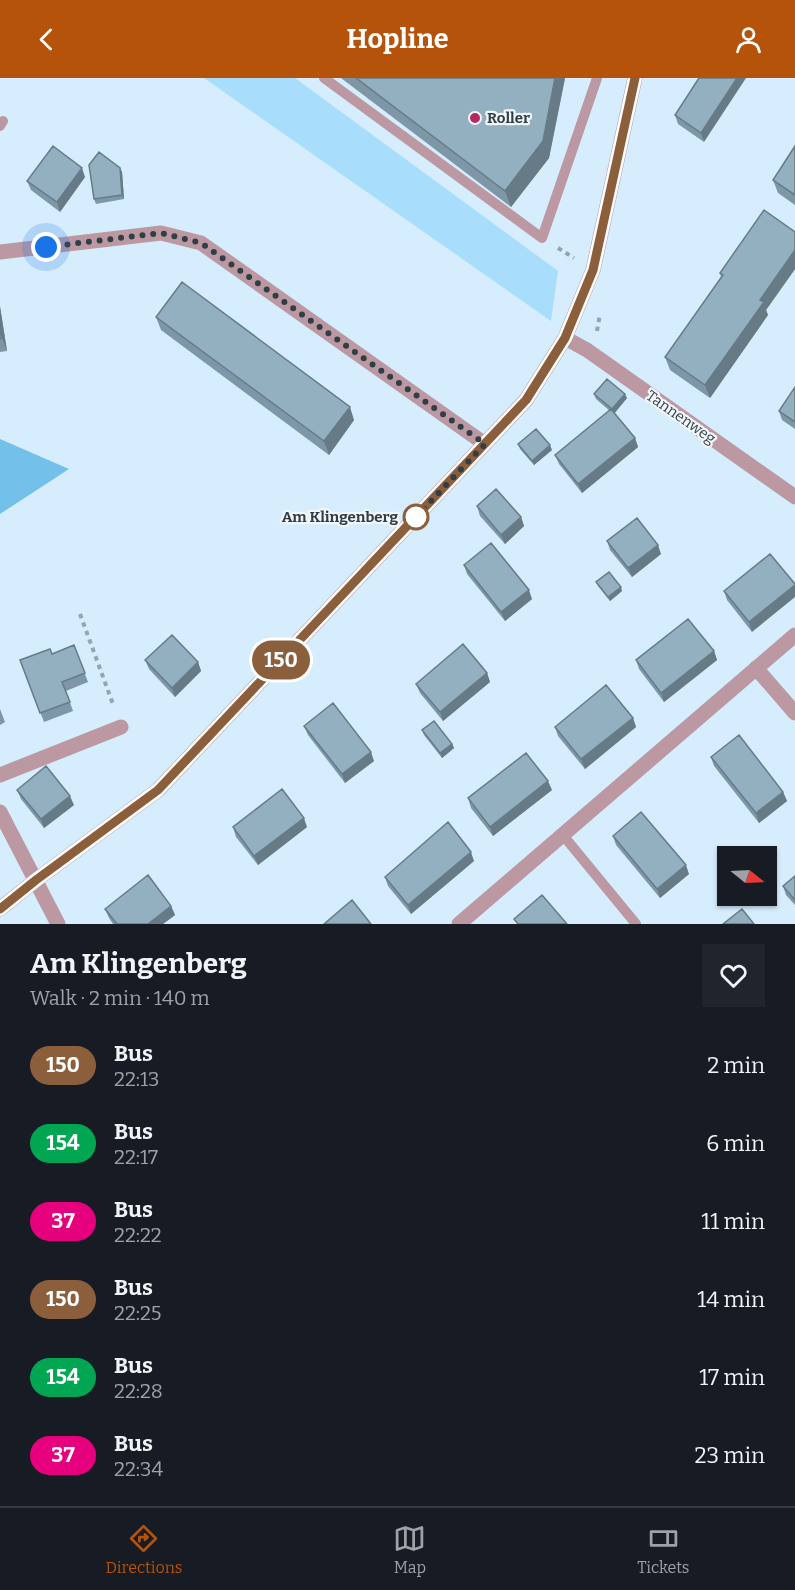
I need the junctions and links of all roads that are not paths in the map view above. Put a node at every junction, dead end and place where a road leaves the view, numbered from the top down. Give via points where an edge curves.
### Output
1 (324, 78) edge
2 (597, 78) edge
3 (635, 78) edge
4 (0, 252) edge
5 (565, 338) junction
6 (485, 444) junction
7 (795, 497) edge
8 (795, 635) edge
9 (756, 668) junction
10 (795, 713) edge
11 (121, 727) road end
12 (0, 775) edge
13 (0, 812) edge
14 (562, 834) junction
15 (39, 886) junction
16 (0, 909) edge
17 (58, 924) edge
18 (459, 924) edge
19 (636, 924) edge

1 - 2 lane via 542,238
3 - 5 street via 593,270
4 - 6 street via 161,233 201,243
5 - 6 street via 526,400
5 - 7 street, Tannenweg
6 - 15 street via 158,790
8 - 9 street
9 - 10 street
9 - 14 street
11 - 12 street
13 - 15 street
14 - 18 street
14 - 19 lane
15 - 16 street
15 - 17 street

